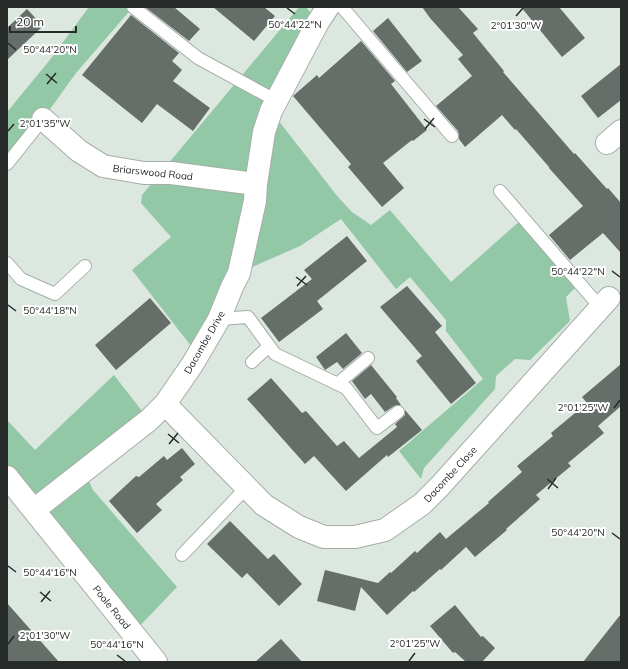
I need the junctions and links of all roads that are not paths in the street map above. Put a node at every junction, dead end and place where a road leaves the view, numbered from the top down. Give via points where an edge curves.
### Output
1 (132, 7) edge
2 (328, 7) edge
3 (342, 7) edge
4 (277, 101) junction
5 (43, 119) joint
6 (452, 136) dead end
7 (7, 164) edge
8 (256, 184) junction
9 (500, 191) dead end
10 (7, 263) edge
11 (85, 266) dead end
12 (610, 302) edge
13 (219, 319) junction
14 (269, 346) junction
15 (368, 358) dead end
16 (252, 362) dead end
17 (337, 384) junction
18 (166, 404) junction
19 (398, 412) dead end
20 (7, 477) edge
21 (247, 487) junction
22 (34, 510) junction
23 (182, 555) dead end
24 (156, 662) edge

1 - 4 lane via 198,58
2 - 4 street, Dacombe Drive
3 - 6 lane
4 - 8 street, Dacombe Drive via 264,132
5 - 7 lane
5 - 8 street, Briarswood Road via 79,151 103,166 144,173
8 - 13 street, Dacombe Drive via 255,201 239,273
9 - 12 lane
10 - 11 lane via 20,279 55,294
12 - 21 street, Dacombe Close via 440,486 422,504 385,530 355,537 324,537 299,527 264,505
13 - 14 lane via 248,317
13 - 18 street, Dacombe Drive
14 - 16 lane
14 - 17 lane via 275,354
15 - 17 lane
17 - 19 lane via 346,388 377,428
18 - 21 street, Dacombe Close
18 - 22 street, Dacombe Drive
20 - 22 street, Poole Road
21 - 23 lane
22 - 24 street, Poole Road

